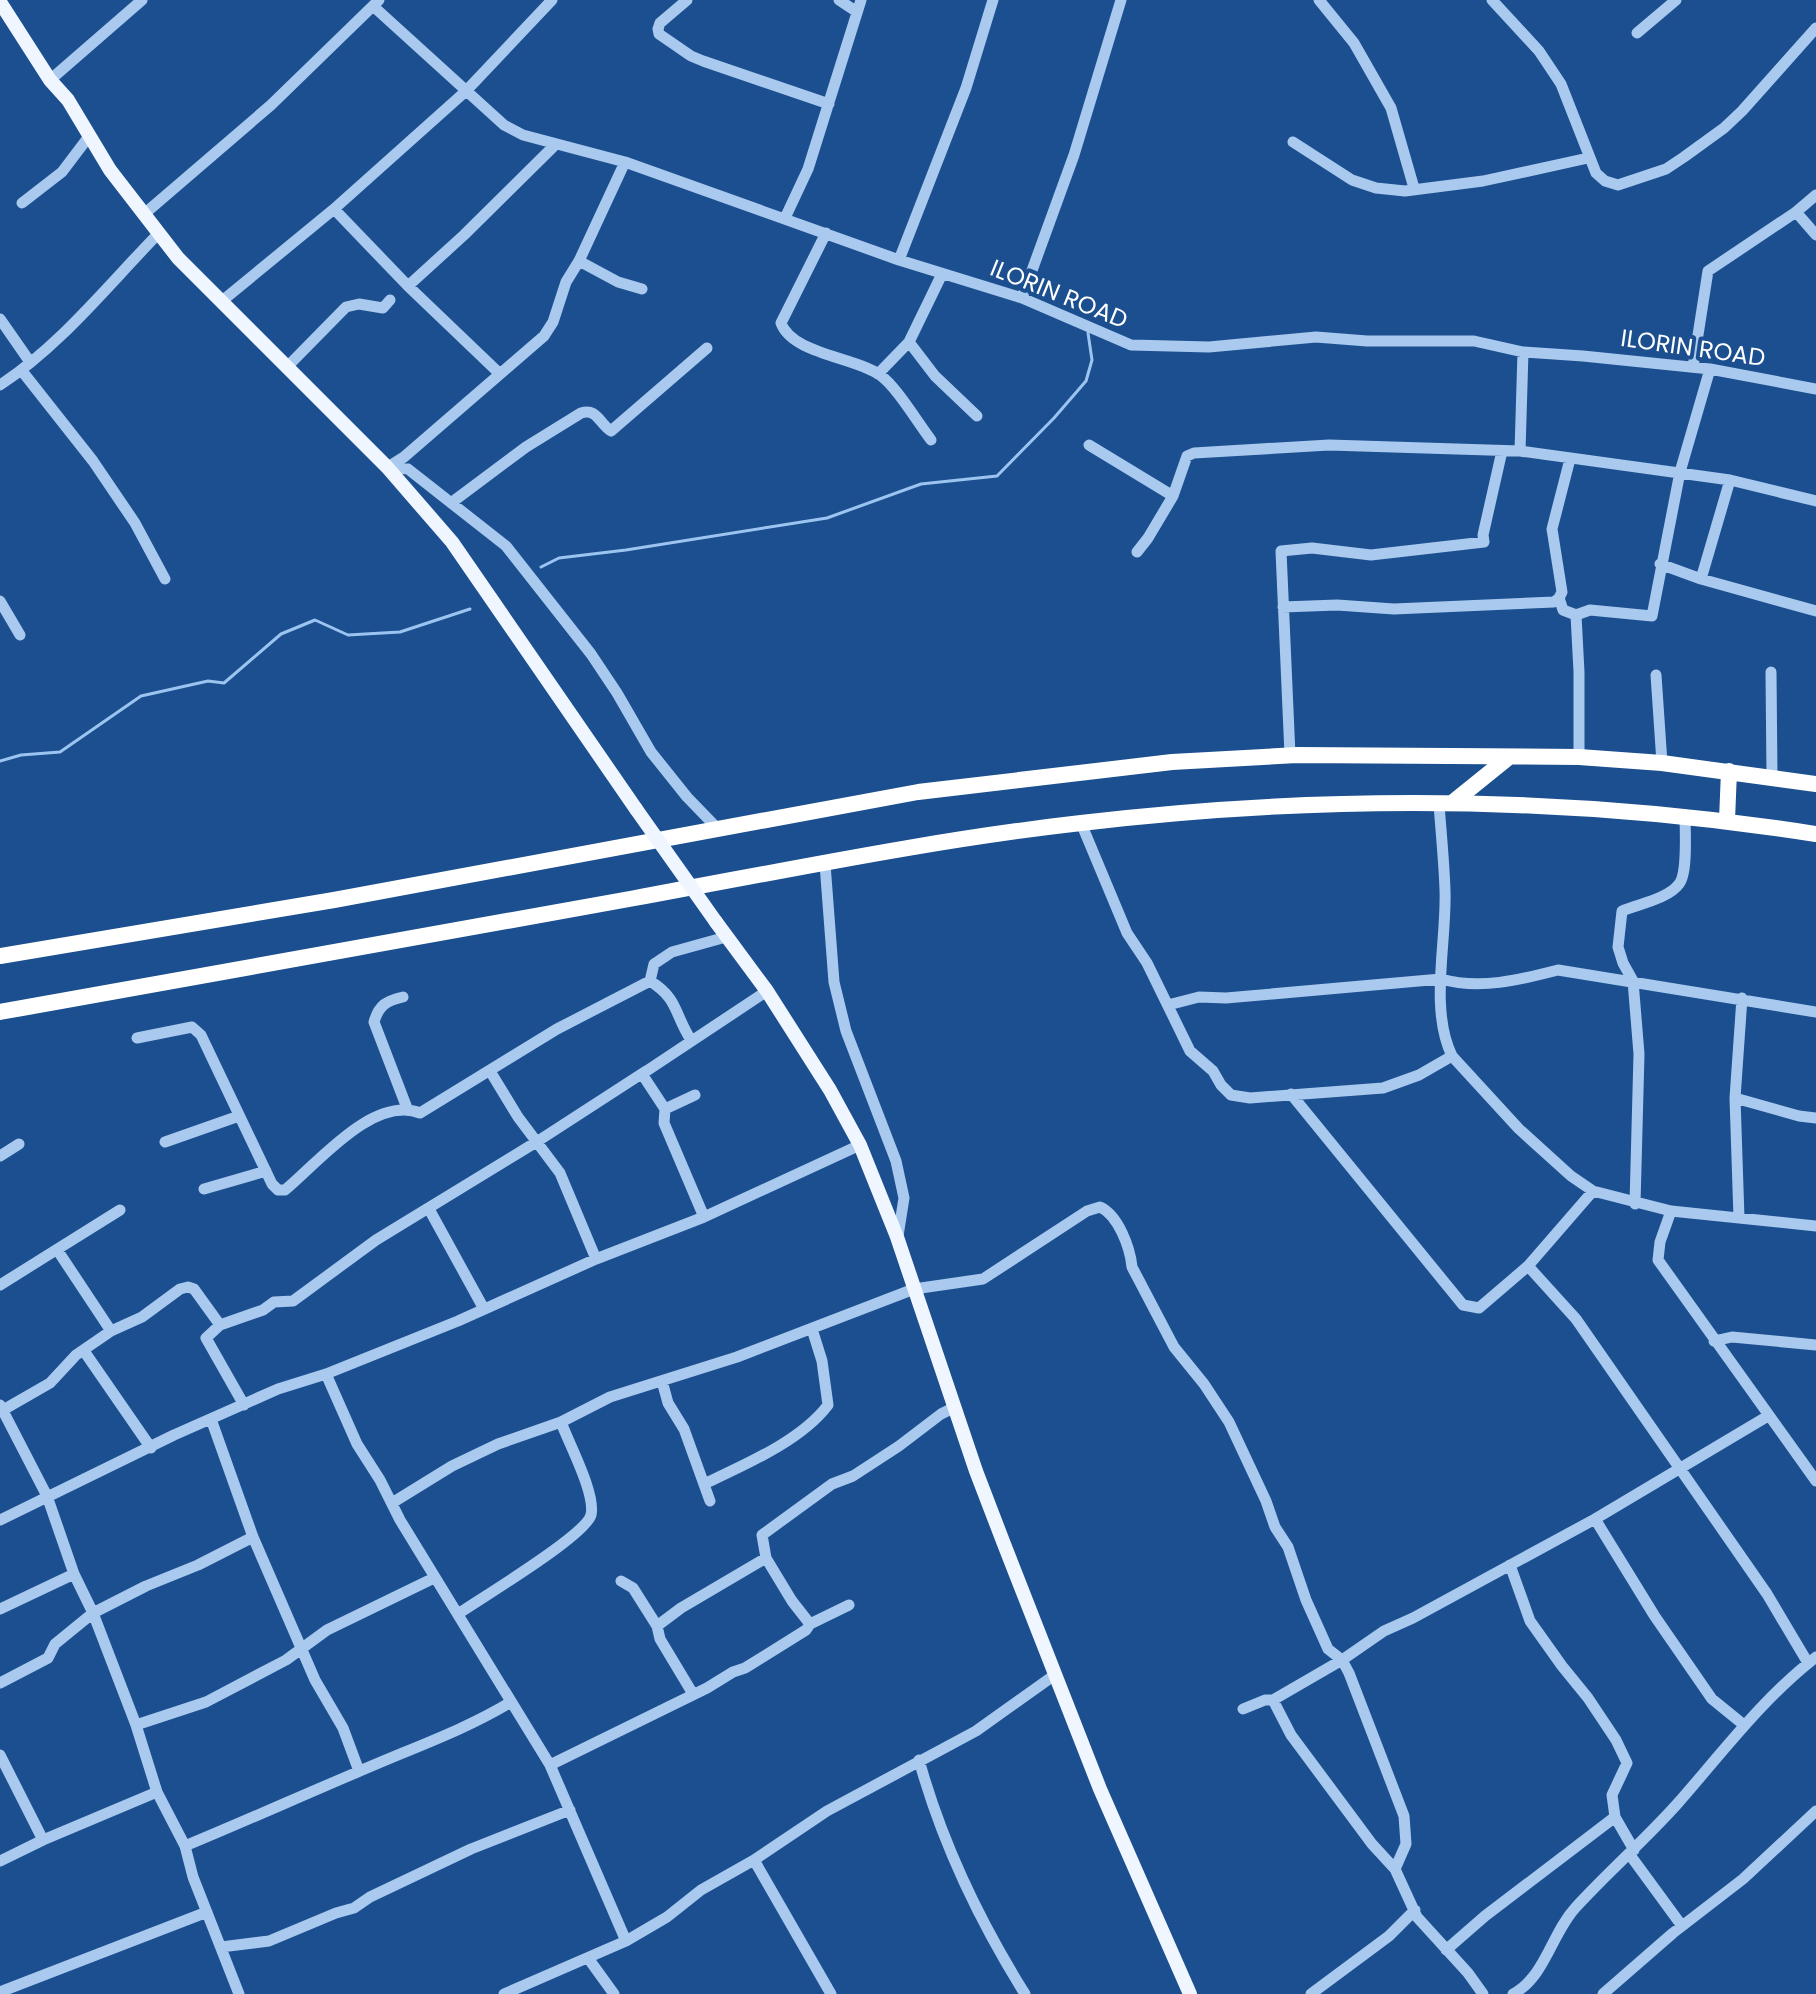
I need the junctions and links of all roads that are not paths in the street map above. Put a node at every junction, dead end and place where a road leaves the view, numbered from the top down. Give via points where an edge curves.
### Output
1 (142, 0) edge
2 (552, 0) edge
3 (687, 0) edge
4 (839, 0) edge
5 (993, 0) edge
6 (1121, 0) edge
7 (1319, 0) edge
8 (1492, 0) edge
9 (1673, 1) edge
10 (0, 2) edge
11 (376, 3) edge
12 (859, 6) edge
13 (1816, 28) edge
14 (1637, 33) dead end
15 (50, 80) junction
16 (466, 91) junction
17 (829, 104) junction
18 (90, 135) junction
19 (1293, 142) dead end
20 (556, 144) junction
21 (1588, 158) junction
22 (625, 162) junction
23 (1414, 188) junction
24 (1816, 195) edge
25 (22, 203) dead end
26 (334, 209) junction
27 (1796, 212) junction
28 (143, 215) junction
29 (785, 218) junction
30 (826, 233) junction
31 (158, 234) junction
32 (1816, 235) edge
33 (899, 260) junction
34 (579, 261) junction
35 (942, 274) junction
36 (408, 286) junction
37 (642, 289) dead end
38 (1022, 298) junction
39 (390, 300) dead end
40 (222, 301) junction
41 (0, 319) edge
42 (909, 342) junction
43 (707, 348) dead end
44 (1523, 352) junction
45 (26, 366) junction
46 (287, 367) junction
47 (1693, 367) junction
48 (1710, 369) junction
49 (500, 374) junction
50 (878, 374) junction
51 (0, 385) edge
52 (1816, 389) edge
53 (977, 416) dead end
54 (931, 440) dead end
55 (1089, 445) dead end
56 (1502, 451) junction
57 (1520, 451) junction
58 (1570, 459) junction
59 (387, 467) junction
60 (1680, 472) junction
61 (1730, 480) junction
62 (1173, 496) junction
63 (1816, 501) edge
64 (451, 503) junction
65 (1137, 552) dead end
66 (1660, 564) junction
67 (165, 579) dead end
68 (1701, 579) junction
69 (1559, 598) junction
70 (0, 601) edge
71 (1283, 607) junction
72 (1816, 611) edge
73 (1576, 615) junction
74 (20, 635) dead end
75 (1771, 672) dead end
76 (1656, 675) dead end
77 (1290, 755) junction
78 (1509, 757) junction
79 (1579, 757) junction
80 (1662, 763) junction
81 (1729, 771) junction
82 (1772, 777) junction
83 (1816, 784) edge
84 (1445, 803) junction
85 (1685, 815) junction
86 (1727, 820) junction
87 (1081, 823) junction
88 (718, 829) junction
89 (1816, 834) edge
90 (825, 864) junction
91 (726, 937) junction
92 (0, 956) edge
93 (1441, 979) junction
94 (650, 981) junction
95 (1633, 981) junction
96 (767, 991) junction
97 (403, 997) dead end
98 (1742, 998) junction
99 (1168, 1005) junction
100 (0, 1012) edge
101 (1816, 1012) edge
102 (137, 1038) dead end
103 (691, 1040) junction
104 (1452, 1056) junction
105 (490, 1071) junction
106 (646, 1071) junction
107 (1291, 1094) junction
108 (695, 1095) dead end
109 (1735, 1098) junction
110 (407, 1108) junction
111 (665, 1109) junction
112 (239, 1116) junction
113 (1816, 1118) edge
114 (538, 1141) junction
115 (165, 1142) dead end
116 (19, 1144) dead end
117 (860, 1145) junction
118 (0, 1156) edge
119 (266, 1171) junction
120 (204, 1189) dead end
121 (1593, 1191) junction
122 (1635, 1204) junction
123 (429, 1209) junction
124 (120, 1210) dead end
125 (1671, 1211) junction
126 (704, 1217) junction
127 (1739, 1218) junction
128 (1816, 1226) edge
129 (897, 1237) junction
130 (58, 1251) junction
131 (596, 1259) junction
132 (1528, 1266) junction
133 (0, 1285) edge
134 (914, 1289) junction
135 (484, 1309) junction
136 (220, 1325) junction
137 (812, 1329) junction
138 (111, 1331) junction
139 (1714, 1341) junction
140 (1816, 1345) edge
141 (84, 1351) junction
142 (326, 1374) junction
143 (662, 1381) junction
144 (244, 1405) junction
145 (2, 1407) edge
146 (955, 1407) junction
147 (1768, 1416) junction
148 (211, 1419) junction
149 (561, 1422) junction
150 (151, 1448) junction
151 (1679, 1470) junction
152 (1816, 1481) edge
153 (704, 1484) junction
154 (47, 1496) junction
155 (710, 1501) dead end
156 (392, 1503) junction
157 (1595, 1519) junction
158 (0, 1520) edge
159 (253, 1537) junction
160 (766, 1558) junction
161 (1510, 1565) junction
162 (74, 1574) junction
163 (434, 1578) junction
164 (621, 1581) dead end
165 (849, 1605) dead end
166 (0, 1609) edge
167 (93, 1613) junction
168 (458, 1614) junction
169 (810, 1624) junction
170 (657, 1626) junction
171 (303, 1648) junction
172 (1342, 1660) junction
173 (1812, 1660) edge
174 (1056, 1674) junction
175 (0, 1683) edge
176 (693, 1694) junction
177 (1273, 1700) junction
178 (511, 1702) junction
179 (1243, 1709) dead end
180 (136, 1725) junction
181 (1744, 1725) junction
182 (0, 1755) edge
183 (919, 1760) junction
184 (550, 1765) junction
185 (359, 1771) junction
186 (157, 1792) junction
187 (570, 1810) junction
188 (1816, 1811) edge
189 (1615, 1817) junction
190 (43, 1840) junction
191 (185, 1846) junction
192 (1632, 1853) junction
193 (754, 1860) junction
194 (0, 1861) edge
195 (1395, 1869) junction
196 (1415, 1910) junction
197 (207, 1912) junction
198 (1682, 1926) junction
199 (626, 1941) junction
200 (221, 1947) junction
201 (1446, 1950) junction
202 (588, 1958) junction
203 (0, 1992) edge
204 (239, 1994) edge
205 (504, 1994) edge
206 (614, 1994) edge
207 (831, 1994) edge
208 (1025, 1994) edge
209 (1190, 1994) edge
210 (1311, 1994) edge
211 (1483, 1994) edge
212 (1513, 1994) edge
213 (1603, 1994) edge

1 - 15 street
2 - 16 street
3 - 17 street via 660,23 659,34 691,56
4 - 12 street
5 - 33 street via 966,88
6 - 38 street via 1074,155
7 - 23 street via 1354,43 1391,108
8 - 21 street via 1539,51 1569,97
9 - 14 street
10 - 15 main road
11 - 16 street, ILORIN ROAD
11 - 28 street via 271,105
12 - 17 street
13 - 21 street via 1724,128 1666,169 1618,185 1596,173
15 - 18 main road
16 - 20 street, ILORIN ROAD via 504,125
16 - 26 street
17 - 29 street
18 - 25 street via 62,172
18 - 28 main road
19 - 23 street via 1352,180 1376,188
20 - 22 street, ILORIN ROAD
20 - 36 street
21 - 23 street via 1483,181
22 - 29 street, ILORIN ROAD
22 - 34 street
24 - 27 street
26 - 36 street
26 - 40 street
27 - 32 street
27 - 47 street via 1708,271
28 - 31 main road
29 - 30 street, ILORIN ROAD
30 - 33 street, ILORIN ROAD
30 - 50 street via 781,323 796,341
31 - 40 main road
31 - 45 street
33 - 35 street, ILORIN ROAD
34 - 37 street
34 - 49 street via 544,336
35 - 38 street, ILORIN ROAD
35 - 42 street
36 - 49 street
38 - 44 street, ILORIN ROAD via 1143,347 1316,337 1474,341
39 - 46 street via 383,308 346,307
40 - 46 main road
41 - 45 street
42 - 50 street
42 - 53 street
43 - 64 street via 611,431 595,413 581,413
44 - 47 street, ILORIN ROAD
44 - 57 street
45 - 51 street
45 - 67 street via 135,523
46 - 59 main road
47 - 48 street, ILORIN ROAD
48 - 52 street, ILORIN ROAD
48 - 60 street
49 - 59 street
50 - 54 street
55 - 62 street
56 - 57 street
56 - 62 street via 1329,445 1194,453 1182,465
56 - 71 street via 1484,542 1371,555 1312,548 1281,551
57 - 58 street
58 - 60 street
58 - 69 street via 1552,529
59 - 64 street via 408,469
59 - 91 main road, bridge via 460,553
60 - 61 street
60 - 66 street
61 - 63 street
61 - 68 street
62 - 65 street
64 - 88 street via 506,546 591,654 651,752
66 - 68 street
66 - 73 street via 1652,616 1590,610
68 - 72 street
69 - 71 street via 1394,609
69 - 73 street via 1563,610
70 - 74 street
71 - 77 street
73 - 79 street
75 - 82 street
76 - 80 street
77 - 78 highway
77 - 88 highway via 1172,762 918,792
78 - 79 highway
78 - 84 highway
79 - 80 highway
80 - 81 highway
81 - 82 highway
81 - 86 highway
82 - 83 highway
84 - 85 highway
84 - 87 highway via 1292,806
84 - 93 street
85 - 86 highway
85 - 95 street via 1680,884 1622,911 1618,947
86 - 89 highway
87 - 90 highway
87 - 99 street via 1127,933
88 - 92 highway
90 - 100 highway
90 - 129 street via 834,982 904,1198
91 - 94 street via 672,952 654,964
91 - 96 main road
93 - 95 street via 1464,986 1558,970
93 - 99 street via 1199,997
93 - 104 street via 1443,1022
94 - 103 street via 671,998
94 - 105 street
95 - 98 street
95 - 122 street via 1639,1054
96 - 103 street
96 - 117 main road
97 - 110 street via 387,1001 374,1022
98 - 101 street
98 - 109 street
99 - 107 street via 1190,1051 1231,1095
102 - 112 street via 192,1027 201,1035
103 - 106 street
104 - 107 street via 1383,1088
104 - 121 street via 1519,1129
105 - 110 street via 420,1113
105 - 114 street
106 - 111 street via 642,1074
106 - 114 street
107 - 132 street via 1463,1305 1479,1308
108 - 111 street
109 - 113 street
109 - 127 street
110 - 119 street via 354,1128 285,1190 278,1190
111 - 126 street via 664,1123
112 - 115 street
112 - 119 street
114 - 123 street
114 - 131 street via 560,1173
116 - 118 street
117 - 126 street
117 - 129 main road
119 - 120 street
121 - 122 street
121 - 132 street
122 - 125 street
123 - 135 street
123 - 136 street via 376,1240 293,1301 274,1302
124 - 130 street
125 - 127 street
125 - 139 street via 1658,1260
126 - 131 street
127 - 128 street
129 - 134 main road
130 - 133 street
130 - 138 street
131 - 135 street
132 - 151 street via 1576,1319
134 - 137 street
134 - 146 main road
134 - 172 street via 983,1279 1087,1211 1100,1207 1111,1212 1132,1267 1174,1347 1229,1422 1288,1547 1328,1649
135 - 142 street
136 - 138 street via 188,1287
136 - 144 street via 206,1338
137 - 143 street
137 - 153 street via 828,1405 805,1429
138 - 141 street
139 - 140 street via 1732,1337
139 - 147 street
141 - 145 street via 50,1383
141 - 150 street
142 - 144 street
142 - 156 street via 357,1444
143 - 149 street via 610,1397
143 - 153 street
144 - 148 street
145 - 154 street
146 - 160 street via 762,1535
146 - 174 main road
147 - 151 street
147 - 152 street
148 - 150 street
148 - 159 street
149 - 156 street via 452,1466
149 - 168 street via 590,1497 591,1516 576,1535
150 - 154 street
151 - 157 street
151 - 173 street
153 - 155 street
154 - 158 street
154 - 162 street
156 - 163 street
157 - 161 street
157 - 181 street via 1712,1699
159 - 167 street
159 - 171 street
160 - 169 street
160 - 170 street
161 - 172 street via 1384,1631
161 - 189 street via 1530,1621 1626,1757 1612,1795
162 - 166 street
162 - 167 street
163 - 168 street
163 - 171 street via 327,1630
164 - 170 street via 633,1588
165 - 169 street
167 - 175 street via 55,1644 48,1658
167 - 180 street
168 - 178 street
169 - 176 street via 745,1668
170 - 176 street
171 - 180 street via 206,1702
171 - 185 street
172 - 177 street
172 - 195 street via 1404,1816 1406,1844
173 - 181 street
174 - 183 street via 976,1731
174 - 209 main road
176 - 184 street
177 - 179 street
177 - 195 street via 1291,1735
178 - 184 street
178 - 185 street via 435,1742
180 - 186 street
181 - 192 street
182 - 190 street
183 - 193 street via 827,1811
183 - 208 street via 976,1910
184 - 187 street
185 - 191 street
186 - 190 street
186 - 191 street
187 - 199 street
187 - 200 street via 471,1849 354,1908 269,1941
188 - 198 street via 1743,1879
189 - 192 street
189 - 201 street
190 - 194 street
191 - 197 street
192 - 198 street
192 - 212 street via 1575,1908 1539,1971
193 - 199 street
193 - 207 street
195 - 196 street
196 - 201 street
196 - 210 street
197 - 200 street
197 - 203 street
198 - 213 street
199 - 202 street
200 - 204 street
201 - 211 street
202 - 205 street
202 - 206 street

